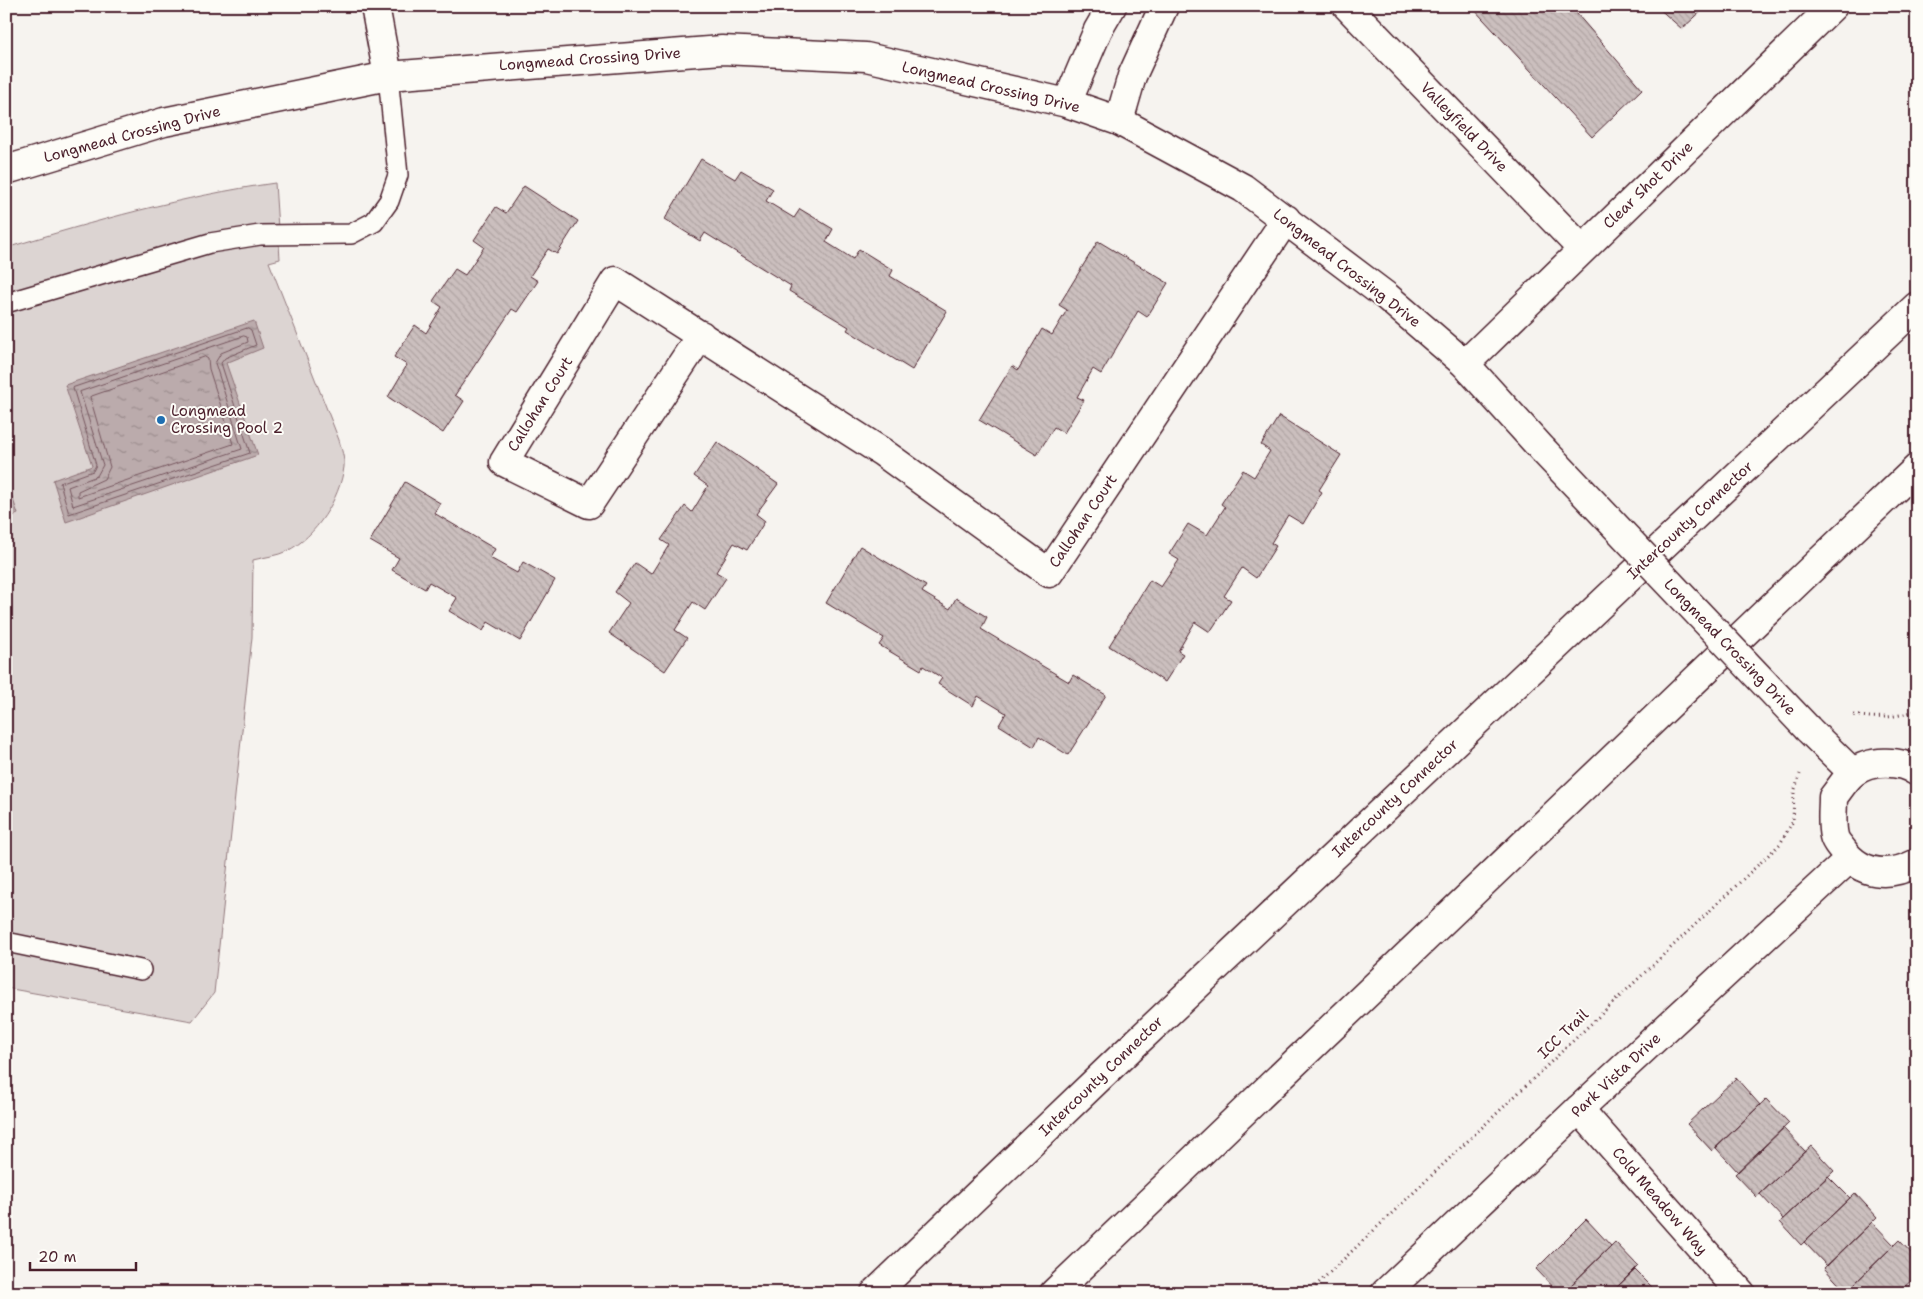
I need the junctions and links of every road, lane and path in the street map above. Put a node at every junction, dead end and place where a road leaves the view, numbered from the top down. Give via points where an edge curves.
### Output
1 (376, 6) edge
2 (1112, 6) edge
3 (1164, 6) edge
4 (1347, 6) edge
5 (1833, 6) edge
6 (388, 76) junction
7 (1067, 102) junction
8 (1119, 121) junction
9 (6, 170) edge
10 (1286, 219) junction
11 (1582, 249) junction
12 (6, 303) edge
13 (1917, 306) edge
14 (701, 335) junction
15 (1464, 364) junction
16 (1917, 468) edge
17 (1917, 710) edge
18 (1854, 715) dead end
19 (1917, 772) edge
20 (1853, 773) junction
21 (1800, 774) dead end
22 (1849, 859) junction
23 (1917, 863) edge
24 (6, 942) edge
25 (141, 970) dead end
26 (1579, 1109) junction
27 (875, 1293) edge
28 (1054, 1293) edge
29 (1308, 1293) edge
30 (1385, 1293) edge
31 (1741, 1293) edge

1 - 6 main road
2 - 7 main road
3 - 8 main road via 1132,76
4 - 11 main road, Valleyfield Drive
5 - 11 main road, Clear Shot Drive
6 - 7 main road, Longmead Crossing Drive via 722,50 866,57
6 - 9 main road, Longmead Crossing Drive via 164,122
6 - 12 lane via 398,175 389,201 374,222 351,234 260,235 210,243
7 - 8 main road, Longmead Crossing Drive
8 - 10 main road, Longmead Crossing Drive via 1243,188
10 - 14 main road, Callohan Court via 1049,573 882,452
10 - 15 main road, Longmead Crossing Drive via 1386,296
11 - 15 main road, Clear Shot Drive
13 - 27 main road, Intercounty Connector via 1134,1044
14 - 14 main road, Callohan Court via 615,281 504,462 589,504
15 - 20 main road, Longmead Crossing Drive, bridge
16 - 28 main road
17 - 18 path via 1900,716 1871,718
19 - 20 main road via 1897,763 1874,763
20 - 22 main road via 1832,797 1834,837
21 - 29 path, ICC Trail via 1794,792 1793,821 1780,844
22 - 23 main road via 1865,869 1883,873 1901,871
22 - 26 main road, Park Vista Drive
24 - 25 lane
26 - 30 main road, Park Vista Drive
26 - 31 main road, Cold Meadow Way

